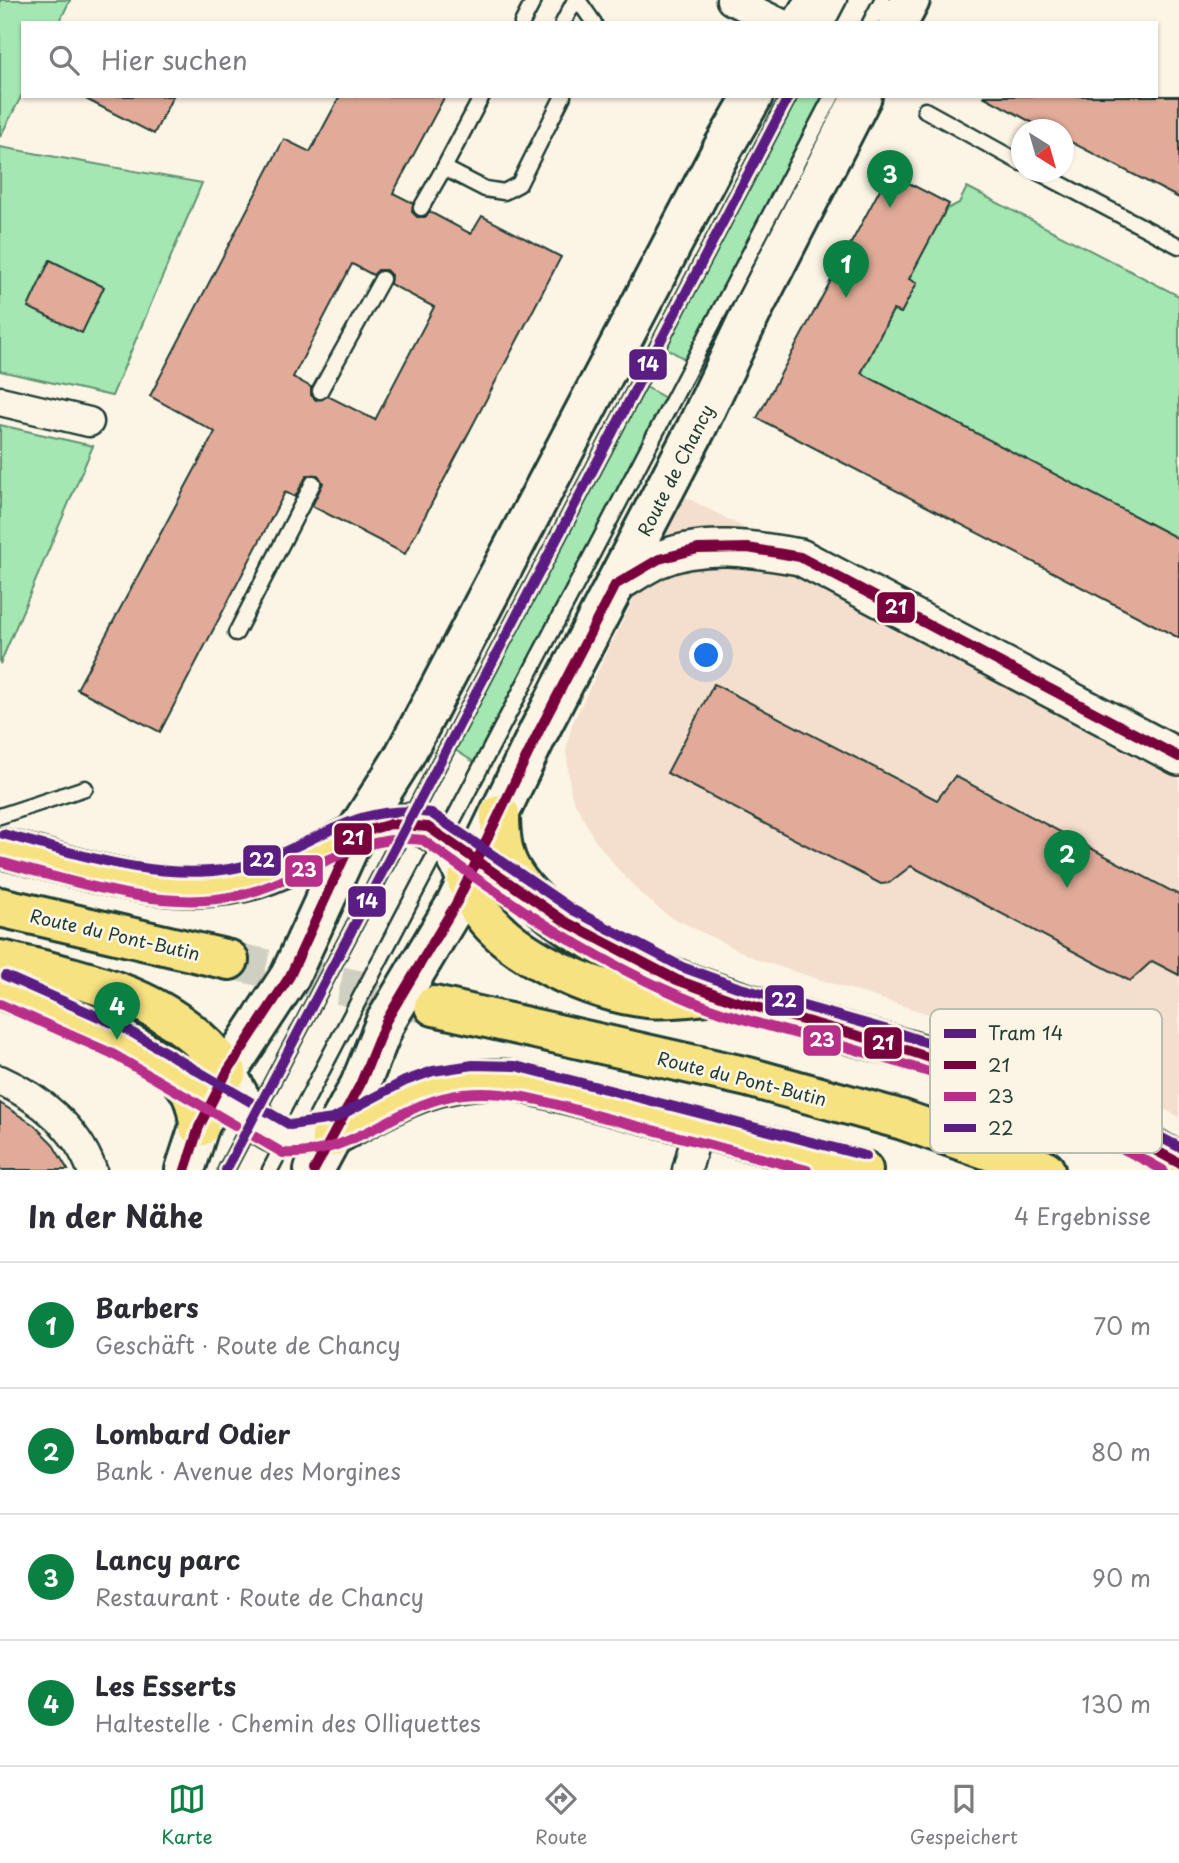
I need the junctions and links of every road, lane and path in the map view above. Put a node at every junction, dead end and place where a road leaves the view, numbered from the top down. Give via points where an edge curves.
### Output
1 (534, 0) edge
2 (577, 0) edge
3 (731, 0) edge
4 (816, 0) edge
5 (839, 0) edge
6 (882, 0) edge
7 (910, 0) edge
8 (523, 21) edge
9 (564, 21) edge
10 (593, 21) edge
11 (776, 21) edge
12 (803, 21) edge
13 (828, 21) edge
14 (871, 21) edge
15 (899, 21) edge
16 (481, 98) edge
17 (562, 98) edge
18 (752, 98) edge
19 (788, 98) edge
20 (831, 98) edge
21 (861, 98) edge
22 (925, 110) dead end
23 (1011, 157) edge
24 (444, 168) junction
25 (1057, 182) edge
26 (421, 208) dead end
27 (1179, 246) edge
28 (382, 279) dead end
29 (320, 391) dead end
30 (0, 401) edge
31 (89, 422) dead end
32 (313, 483) dead end
33 (615, 585) junction
34 (236, 633) dead end
35 (1179, 757) edge
36 (85, 788) dead end
37 (499, 814) junction
38 (0, 816) edge
39 (408, 822) junction
40 (355, 834) junction
41 (443, 839) junction
42 (0, 848) edge
43 (472, 871) junction
44 (540, 903) junction
45 (0, 907) edge
46 (0, 960) edge
47 (229, 960) tunnel mouth
48 (0, 989) edge
49 (716, 995) junction
50 (434, 1006) tunnel mouth
51 (930, 1057) edge
52 (0, 1080) edge
53 (214, 1099) junction
54 (253, 1119) junction
55 (699, 1126) junction
56 (930, 1130) edge
57 (331, 1137) junction
58 (997, 1153) edge
59 (1159, 1153) edge
60 (278, 1155) edge
61 (1179, 1163) edge
62 (92, 1170) edge
63 (185, 1170) edge
64 (226, 1170) edge
65 (314, 1170) edge
66 (687, 1170) edge
67 (863, 1170) edge
68 (1045, 1170) edge

1 - 8 lane
2 - 9 lane
2 - 10 lane
3 - 11 street
4 - 12 main road
5 - 13 lane
6 - 14 lane
7 - 15 main road
16 - 24 lane
17 - 24 lane via 519,184 504,192 485,189
18 - 40 main road via 404,758
19 - 39 lane
20 - 41 lane
21 - 33 main road, Route de Chancy
22 - 23 lane
24 - 26 lane
25 - 27 lane
28 - 29 lane
30 - 31 street
32 - 34 lane
33 - 35 street via 659,559 698,549 748,548 800,557
33 - 37 main road, Route de Chancy
36 - 38 lane
37 - 43 main road, Route de Chancy
37 - 44 main road via 509,865
39 - 40 main road via 383,824
39 - 41 main road via 428,827
39 - 54 lane
40 - 42 main road via 255,878 202,887 145,882
40 - 53 main road via 290,976
41 - 43 main road
41 - 60 lane
43 - 44 lane
43 - 49 main road via 476,905 494,926 563,972 589,984 650,999
43 - 57 main road, Route de Chancy via 386,1021 360,1085
44 - 49 main road via 629,959
45 - 47 main road, Route du Pont-Butin
46 - 53 main road via 73,976 152,1006 205,1043
48 - 53 main road via 117,1040 179,1077 195,1101
49 - 51 main road
50 - 56 main road, Route du Pont-Butin via 748,1077
52 - 62 street via 24,1091 58,1118 80,1144
53 - 54 main road via 238,1096
53 - 63 main road
54 - 60 main road via 269,1132
54 - 64 lane
55 - 57 main road via 489,1078 459,1080 412,1093
55 - 66 street
55 - 67 main road
57 - 60 main road
57 - 65 main road, Route de Chancy
58 - 68 main road, Route du Pont-Butin
59 - 61 main road

